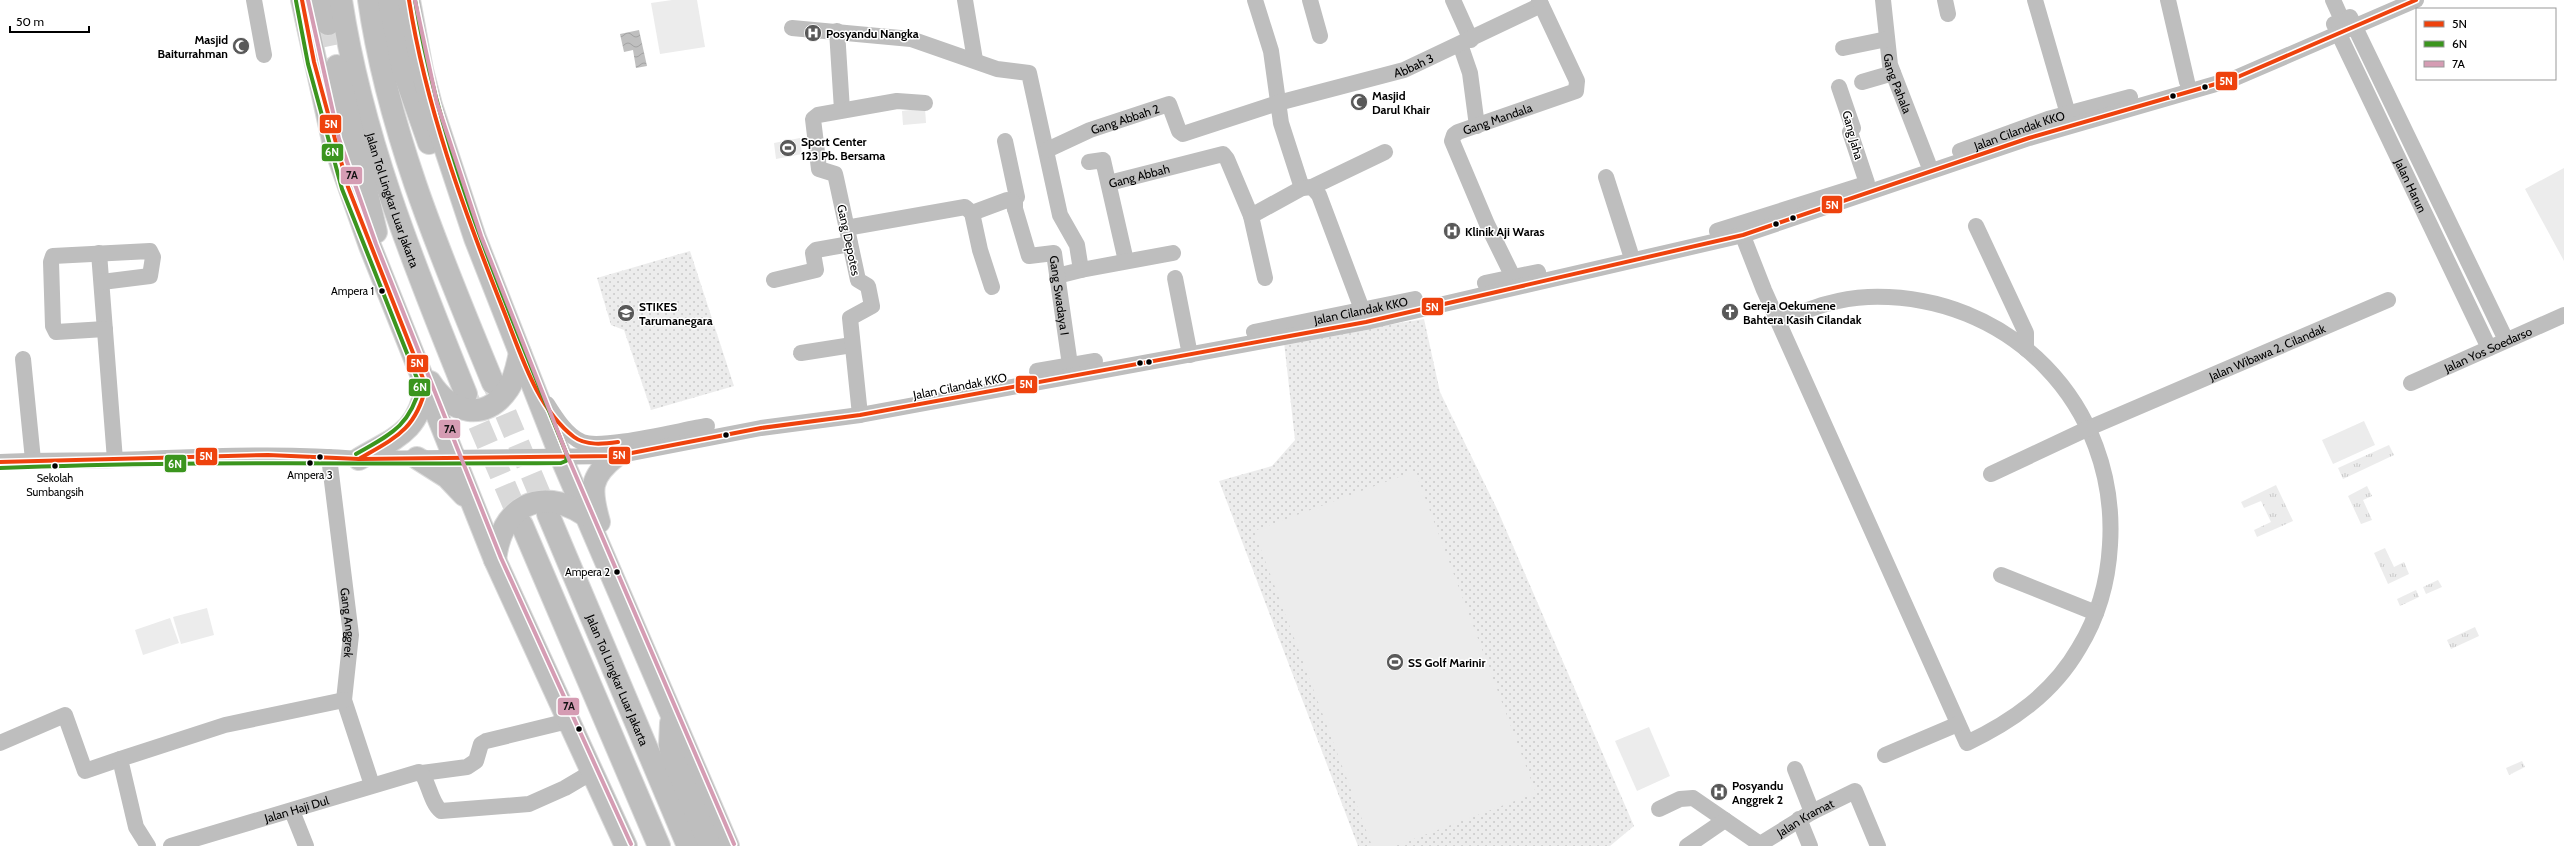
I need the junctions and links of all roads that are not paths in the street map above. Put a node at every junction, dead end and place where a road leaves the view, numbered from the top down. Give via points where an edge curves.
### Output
1 (254, 0) edge
2 (302, 0) edge
3 (324, 0) edge
4 (341, 0) edge
5 (369, 0) edge
6 (388, 0) edge
7 (409, 0) edge
8 (965, 0) edge
9 (1254, 0) edge
10 (1310, 0) edge
11 (1453, 0) edge
12 (1883, 0) edge
13 (2035, 0) edge
14 (2168, 0) edge
15 (2333, 0) edge
16 (2388, 0) edge
17 (2416, 0) edge
18 (1540, 3) edge
19 (328, 24) tunnel mouth
20 (2344, 24) junction
21 (792, 28) dead end
22 (836, 31) junction
23 (1320, 36) dead end
24 (1887, 39) junction
25 (1466, 42) junction
26 (1843, 48) dead end
27 (264, 54) dead end
28 (975, 60) junction
29 (337, 66) tunnel mouth
30 (1893, 73) junction
31 (1862, 82) dead end
32 (2187, 82) junction
33 (1838, 87) dead end
34 (925, 103) dead end
35 (1278, 103) junction
36 (842, 110) junction
37 (2068, 114) junction
38 (1477, 126) junction
39 (1005, 141) dead end
40 (1047, 150) junction
41 (1385, 152) dead end
42 (1089, 162) dead end
43 (1928, 163) junction
44 (1606, 177) dead end
45 (1109, 183) junction
46 (1867, 183) junction
47 (1307, 188) junction
48 (1015, 209) junction
49 (972, 212) junction
50 (1251, 216) junction
51 (1976, 226) dead end
52 (846, 228) junction
53 (1741, 230) junction
54 (475, 238) junction
55 (850, 244) junction
56 (1173, 252) dead end
57 (1630, 252) junction
58 (99, 253) junction
59 (1126, 261) junction
60 (1081, 270) junction
61 (1057, 276) junction
62 (1513, 277) junction
63 (1175, 278) dead end
64 (1265, 278) dead end
65 (774, 280) dead end
66 (102, 282) junction
67 (992, 288) dead end
68 (387, 292) junction
69 (1468, 293) junction
70 (2388, 300) dead end
71 (2564, 315) edge
72 (1365, 316) junction
73 (1778, 320) junction
74 (105, 329) junction
75 (2506, 340) junction
76 (852, 346) junction
77 (2489, 348) junction
78 (2026, 349) junction
79 (1190, 350) junction
80 (801, 353) dead end
81 (23, 359) dead end
82 (416, 360) junction
83 (524, 362) junction
84 (1070, 365) junction
85 (493, 383) tunnel mouth
86 (2411, 383) dead end
87 (426, 386) junction
88 (466, 394) tunnel mouth
89 (881, 406) junction
90 (860, 409) junction
91 (824, 414) junction
92 (2089, 428) junction
93 (616, 456) junction
94 (329, 457) junction
95 (561, 457) junction
96 (417, 458) junction
97 (453, 458) junction
98 (359, 459) junction
99 (33, 460) junction
100 (116, 460) junction
101 (0, 462) edge
102 (1991, 474) dead end
103 (474, 509) junction
104 (548, 514) tunnel mouth
105 (585, 514) junction
106 (522, 525) tunnel mouth
107 (604, 558) junction
108 (495, 560) junction
109 (2001, 575) dead end
110 (2096, 613) junction
111 (344, 700) junction
112 (671, 714) junction
113 (568, 721) junction
114 (1958, 724) junction
115 (0, 743) edge
116 (1885, 756) dead end
117 (120, 759) junction
118 (1795, 769) dead end
119 (592, 772) junction
120 (422, 773) junction
121 (372, 785) junction
122 (1659, 809) dead end
123 (292, 811) junction
124 (1805, 815) junction
125 (1725, 820) junction
126 (624, 840) edge
127 (1758, 845) edge
128 (148, 846) edge
129 (171, 846) edge
130 (306, 846) edge
131 (659, 846) edge
132 (688, 846) edge
133 (710, 846) edge
134 (728, 846) edge
135 (1688, 846) edge
136 (1810, 846) edge
137 (1878, 846) edge

1 - 27 street
2 - 68 highway via 334,141 348,187
3 - 19 highway
4 - 88 highway, Jalan Tol Lingkar Luar Jakarta via 363,110 381,172 410,255
5 - 85 highway via 389,98 409,164 436,243
6 - 54 highway via 414,106 449,193
7 - 54 highway via 431,105
8 - 28 street
9 - 35 street via 1272,51
10 - 23 street
11 - 25 street
12 - 24 street, Gang Pahala
13 - 37 street
14 - 32 street
15 - 20 street
16 - 20 street, Jalan Cilandak KKO
17 - 20 street, Jalan Cilandak KKO
18 - 25 street, Abbah 3
18 - 38 street, Gang Mandala via 1577,81 1576,91
20 - 32 street, Jalan Cilandak KKO via 2222,72
20 - 53 street, Jalan Cilandak KKO via 2233,79 2029,138
20 - 75 street, Jalan Harun
20 - 77 street, Jalan Harun
21 - 22 street
22 - 28 street via 911,39
22 - 36 street
24 - 26 street
24 - 30 street, Gang Pahala
25 - 35 street, Abbah 3 via 1422,63 1386,76
25 - 38 street
28 - 40 street via 997,69 1029,73
29 - 68 highway via 370,204
30 - 31 street
30 - 43 street, Gang Pahala
32 - 37 street, Jalan Cilandak KKO
33 - 46 street, Gang Jaha via 1853,128 1850,132
34 - 36 street via 897,101
35 - 40 street, Gang Abbah 2 via 1183,134 1179,131 1169,104 1090,130
35 - 47 street via 1280,123
36 - 52 street, Gang Depotes via 814,116 819,169 834,174
37 - 43 street, Jalan Cilandak KKO via 2024,127
38 - 62 street, Gang Mandala via 1454,135 1452,140 1487,224
39 - 48 street via 1018,197 1015,199
40 - 60 street via 1060,215 1077,245
41 - 47 street
42 - 45 street via 1103,160
43 - 46 street, Jalan Cilandak KKO
44 - 57 street
45 - 50 street, Gang Abbah via 1223,154
45 - 59 street, Gang Abbah
46 - 53 street, Jalan Cilandak KKO
47 - 50 street
47 - 72 street via 1319,195
48 - 49 street via 1013,202 1007,200
48 - 61 street, Gang Swadaya I via 1029,256 1054,253
49 - 52 street via 965,207
49 - 67 street
50 - 64 street, Gang Abbah
51 - 78 street via 2026,333
52 - 55 street, Gang Depotes
53 - 57 street, Jalan Cilandak KKO
53 - 69 street, Jalan Cilandak KKO
53 - 73 street
54 - 83 highway
55 - 65 street via 816,250 813,253 816,270
55 - 76 street, Gang Depotes via 858,280 868,286 872,306 850,318
56 - 59 street
57 - 62 street, Jalan Cilandak KKO
58 - 66 street
58 - 66 street via 140,250 150,251 153,257 150,276
58 - 74 street via 53,256 50,262 53,326 56,332 61,333
59 - 60 street
60 - 61 street
61 - 84 street, Gang Swadaya I
62 - 69 street, Jalan Cilandak KKO
63 - 79 street
66 - 74 street
68 - 82 highway
69 - 72 street, Jalan Cilandak KKO
70 - 92 street, Jalan Wibawa 2, Cilandak via 2148,405
71 - 75 street, Jalan Yos Soedarso
72 - 79 street, Jalan Cilandak KKO
73 - 78 street via 1821,304 1867,297 1912,299 1956,309 1981,320
73 - 114 street
74 - 100 street
75 - 77 street, Jalan Yos Soedarso
76 - 80 street
76 - 90 street, Gang Depotes
77 - 86 street, Jalan Yos Soedarso
78 - 92 street via 2057,379
79 - 84 street, Jalan Cilandak KKO
79 - 89 street, Jalan Cilandak KKO
81 - 99 street
82 - 83 highway via 437,393 447,402 468,411 485,408 500,400
82 - 87 highway
83 - 91 street, Jalan Cilandak KKO via 556,418 568,432 582,442 612,443 755,418
83 - 95 highway
84 - 89 street, Jalan Cilandak KKO
87 - 97 highway
87 - 98 highway via 422,407 416,420 395,437
89 - 90 street, Jalan Cilandak KKO
90 - 91 street, Jalan Cilandak KKO
91 - 93 street, Jalan Cilandak KKO
92 - 102 street, Jalan Wibawa 2, Cilandak
92 - 110 street via 2105,473 2112,520 2109,567
93 - 95 street, Jalan Cilandak KKO
93 - 107 highway via 600,468 593,488
94 - 98 street, Jalan Cilandak KKO
94 - 100 street, Jalan Cilandak KKO via 170,456
94 - 111 street, Gang Anggrek via 351,635
95 - 97 street, Jalan Cilandak KKO
95 - 105 highway
96 - 97 street, Jalan Cilandak KKO
96 - 98 street, Jalan Cilandak KKO
96 - 103 highway via 447,477
97 - 103 highway
99 - 100 street, Jalan Cilandak KKO
99 - 101 street, Jalan Cilandak KKO
103 - 108 highway
104 - 132 highway, Jalan Tol Lingkar Luar Jakarta
105 - 107 highway
105 - 108 highway via 570,505 552,501 534,502 518,510 505,523 497,540
106 - 131 highway
107 - 112 highway
108 - 113 highway
109 - 110 street
110 - 114 street via 2079,648 2056,680 2030,706 2000,727 1967,743
111 - 117 street via 225,725
111 - 121 street, Gang Anggrek
112 - 133 highway via 672,756
112 - 134 highway
113 - 119 highway
113 - 120 street, Jalan Haji Dul via 486,741 481,744 476,761 467,767
114 - 116 street
115 - 117 street via 64,715 85,771
117 - 128 street via 136,827
118 - 124 street
119 - 120 street via 529,804 440,811 434,806
119 - 126 highway
120 - 121 street, Jalan Haji Dul
121 - 123 street, Jalan Haji Dul
122 - 125 street via 1680,799 1693,798
123 - 129 street, Jalan Haji Dul
123 - 130 street
124 - 127 street, Jalan Kramat
124 - 136 street
124 - 137 street, Jalan Kramat via 1855,791
125 - 127 street
125 - 135 street

